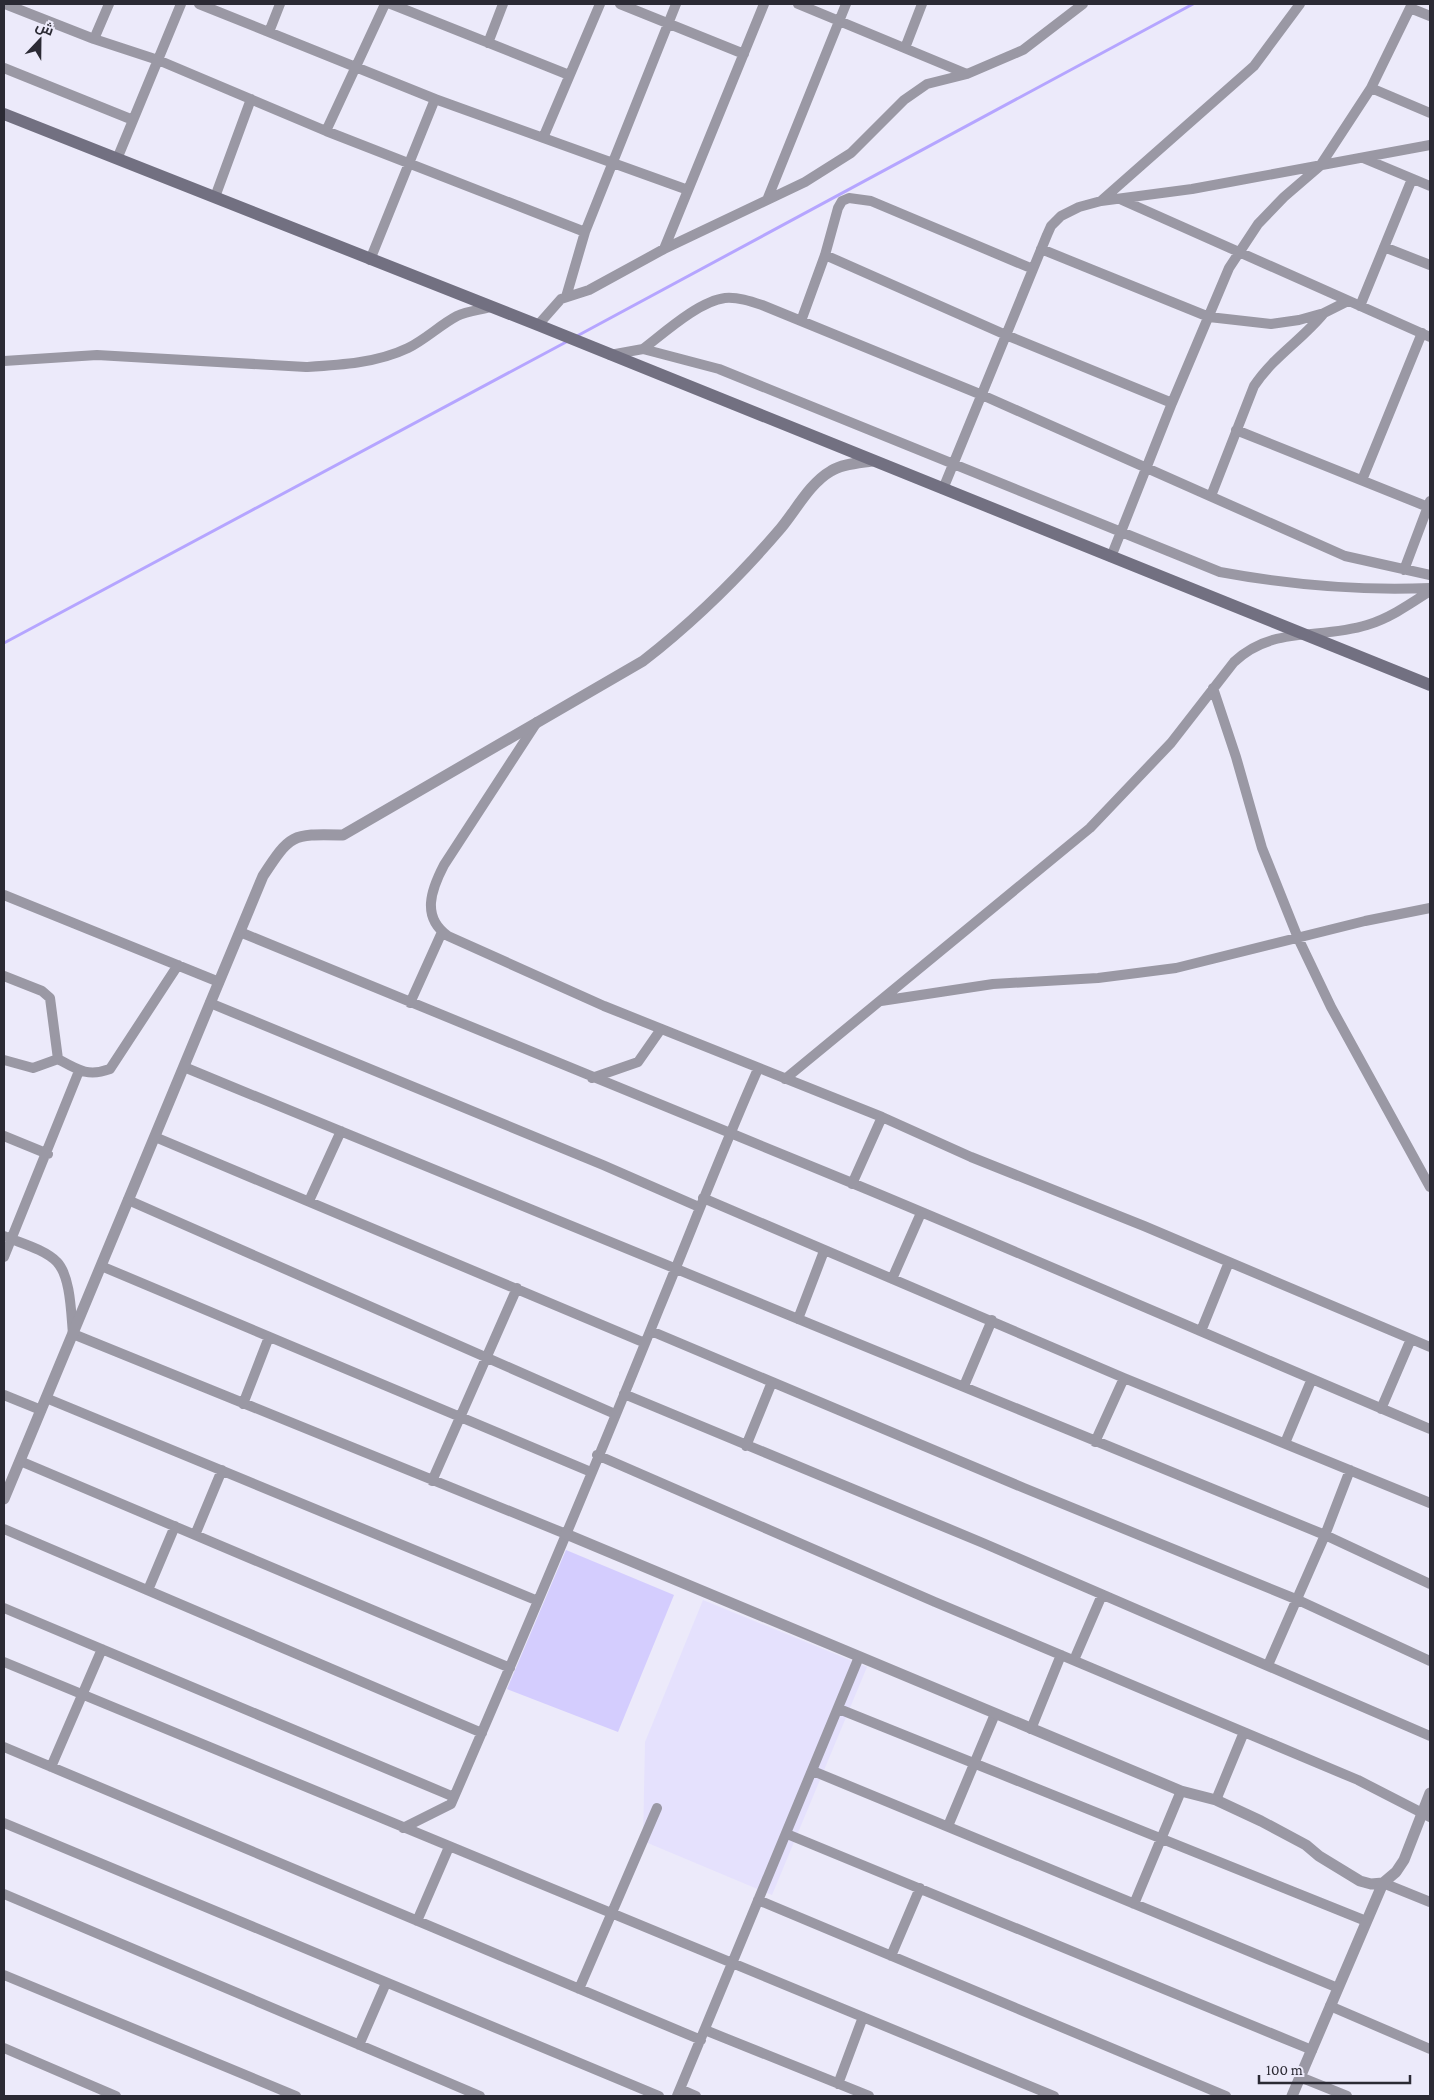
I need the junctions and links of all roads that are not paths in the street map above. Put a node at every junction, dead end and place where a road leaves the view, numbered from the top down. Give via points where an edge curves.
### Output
1 (6, 4) edge
2 (109, 4) edge
3 (181, 4) edge
4 (199, 4) edge
5 (280, 4) edge
6 (385, 4) edge
7 (391, 4) edge
8 (503, 4) edge
9 (600, 4) edge
10 (620, 4) edge
11 (676, 4) edge
12 (764, 4) edge
13 (798, 4) edge
14 (846, 4) edge
15 (922, 4) edge
16 (1083, 4) edge
17 (1300, 4) edge
18 (1411, 6) edge
19 (4, 16) edge
20 (1430, 16) edge
21 (839, 20) junction
22 (668, 23) junction
23 (269, 32) junction
24 (94, 39) junction
25 (488, 43) junction
26 (905, 48) junction
27 (744, 54) junction
28 (158, 60) junction
29 (356, 66) junction
30 (4, 68) edge
31 (967, 74) junction
32 (569, 75) junction
33 (1371, 88) junction
34 (251, 99) junction
35 (435, 99) junction
36 (1430, 113) edge
37 (4, 114) edge
38 (133, 120) junction
39 (326, 131) junction
40 (543, 138) junction
41 (1430, 145) edge
42 (117, 158) junction
43 (1363, 158) junction
44 (410, 163) junction
45 (612, 164) junction
46 (1320, 166) junction
47 (1412, 179) junction
48 (1430, 186) edge
49 (688, 190) junction
50 (215, 197) junction
51 (1122, 199) junction
52 (767, 200) junction
53 (1101, 201) junction
54 (585, 232) junction
55 (1384, 248) junction
56 (664, 249) junction
57 (1041, 250) junction
58 (1239, 250) junction
59 (826, 255) junction
60 (370, 260) junction
61 (1430, 265) edge
62 (1033, 269) junction
63 (566, 297) junction
64 (1348, 300) junction
65 (1360, 306) junction
66 (491, 307) junction
67 (1324, 313) junction
68 (1208, 317) junction
69 (800, 321) junction
70 (538, 325) junction
71 (1006, 335) junction
72 (1426, 335) edge
73 (643, 349) junction
74 (610, 355) junction
75 (4, 361) edge
76 (982, 395) junction
77 (1172, 403) junction
78 (1236, 430) junction
79 (872, 461) junction
80 (953, 463) junction
81 (1148, 468) junction
82 (1362, 480) junction
83 (942, 490) junction
84 (1211, 496) junction
85 (1429, 504) edge
86 (1122, 533) junction
87 (1111, 557) junction
88 (1404, 570) junction
89 (1430, 575) edge
90 (1430, 589) edge
91 (1306, 635) junction
92 (1430, 685) edge
93 (1213, 688) junction
94 (538, 722) junction
95 (4, 895) edge
96 (1430, 908) edge
97 (240, 932) junction
98 (442, 932) junction
99 (1298, 938) junction
100 (178, 965) junction
101 (4, 976) edge
102 (219, 982) junction
103 (880, 1001) junction
104 (210, 1003) junction
105 (410, 1003) junction
106 (661, 1029) junction
107 (58, 1059) junction
108 (4, 1060) edge
109 (184, 1067) junction
110 (758, 1068) junction
111 (79, 1071) junction
112 (592, 1078) junction
113 (785, 1079) junction
114 (882, 1117) junction
115 (341, 1131) junction
116 (729, 1134) junction
117 (4, 1136) edge
118 (155, 1136) junction
119 (47, 1153) junction
120 (852, 1184) junction
121 (1430, 1187) edge
122 (128, 1200) junction
123 (309, 1201) junction
124 (701, 1203) junction
125 (921, 1213) junction
126 (7, 1238) edge
127 (824, 1251) junction
128 (4, 1257) edge
129 (1229, 1262) junction
130 (101, 1266) junction
131 (674, 1268) junction
132 (892, 1279) junction
133 (517, 1288) junction
134 (798, 1318) junction
135 (992, 1320) junction
136 (651, 1330) junction
137 (1201, 1331) junction
138 (73, 1334) junction
139 (269, 1337) junction
140 (1411, 1340) junction
141 (645, 1344) junction
142 (1430, 1348) edge
143 (486, 1358) junction
144 (1124, 1378) junction
145 (1311, 1381) junction
146 (772, 1382) junction
147 (964, 1386) junction
148 (624, 1394) junction
149 (4, 1395) edge
150 (46, 1398) junction
151 (243, 1404) junction
152 (1381, 1409) junction
153 (41, 1410) junction
154 (615, 1414) junction
155 (460, 1416) junction
156 (1430, 1429) edge
157 (1095, 1442) junction
158 (1285, 1443) junction
159 (746, 1446) junction
160 (598, 1456) junction
161 (20, 1461) junction
162 (222, 1470) junction
163 (1350, 1470) junction
164 (591, 1472) junction
165 (432, 1481) junction
166 (4, 1499) edge
167 (1430, 1503) edge
168 (175, 1526) junction
169 (4, 1529) edge
170 (195, 1534) junction
171 (566, 1534) junction
172 (1326, 1535) junction
173 (1430, 1584) edge
174 (148, 1590) junction
175 (1102, 1595) junction
176 (1298, 1600) junction
177 (538, 1601) junction
178 (4, 1608) edge
179 (102, 1649) junction
180 (1061, 1655) junction
181 (859, 1657) junction
182 (1074, 1660) junction
183 (1430, 1661) edge
184 (4, 1662) edge
185 (1268, 1665) junction
186 (510, 1668) junction
187 (82, 1695) junction
188 (839, 1709) junction
189 (995, 1714) junction
190 (1032, 1729) junction
191 (1244, 1732) junction
192 (482, 1733) junction
193 (1430, 1736) edge
194 (4, 1747) edge
195 (973, 1763) junction
196 (51, 1767) junction
197 (813, 1771) junction
198 (1181, 1791) junction
199 (1430, 1793) edge
200 (454, 1797) junction
201 (1216, 1800) junction
202 (657, 1808) dead end
203 (1426, 1815) edge
204 (4, 1823) edge
205 (948, 1826) junction
206 (403, 1828) junction
207 (787, 1834) junction
208 (1162, 1839) junction
209 (449, 1847) junction
210 (1383, 1882) junction
211 (920, 1888) junction
212 (4, 1894) edge
213 (758, 1900) junction
214 (1430, 1902) edge
215 (1134, 1904) junction
216 (612, 1914) junction
217 (417, 1921) junction
218 (1366, 1921) junction
219 (891, 1956) junction
220 (733, 1964) junction
221 (4, 1975) edge
222 (386, 1983) junction
223 (1338, 1988) junction
224 (580, 1989) junction
225 (1330, 2006) junction
226 (863, 2018) junction
227 (703, 2035) junction
228 (359, 2045) junction
229 (4, 2048) edge
230 (1430, 2049) edge
231 (1312, 2050) junction
232 (1300, 2077) junction
233 (838, 2084) junction
234 (679, 2093) edge
235 (116, 2096) edge
236 (296, 2096) edge
237 (480, 2096) edge
238 (659, 2096) edge
239 (696, 2096) edge
240 (869, 2096) edge
241 (1054, 2096) edge
242 (1226, 2096) edge
243 (1292, 2096) edge
244 (1347, 2096) edge

1 - 19 street
1 - 24 street
2 - 24 street
3 - 28 street
4 - 23 street
5 - 23 street
6 - 29 street
7 - 25 street
8 - 25 street
9 - 32 street
10 - 22 street
11 - 22 street
12 - 27 street
13 - 21 street
14 - 21 street
15 - 26 street
16 - 31 street via 1023,50
17 - 53 street via 1254,66
18 - 20 street
18 - 33 street
21 - 26 street
21 - 52 street
22 - 27 street
22 - 45 street
23 - 29 street
24 - 28 street
25 - 32 street
26 - 31 street
27 - 49 street
28 - 34 street
28 - 38 street
29 - 35 street
29 - 39 street
30 - 38 street
31 - 52 street via 927,84 904,100 851,152 805,182
32 - 40 street
33 - 36 street
33 - 46 street
34 - 39 street
34 - 50 street
35 - 40 street
35 - 44 street
37 - 42 main road
38 - 42 street
39 - 44 street
40 - 45 street
41 - 43 street
42 - 50 main road
43 - 46 street
43 - 47 street
44 - 54 street
44 - 60 street
45 - 49 street
45 - 54 street
46 - 51 street
46 - 58 street via 1284,197
47 - 48 street
47 - 55 street
49 - 56 street
50 - 60 main road
51 - 53 street
51 - 58 street
52 - 56 street
53 - 57 street via 1061,216 1051,226
54 - 63 street
55 - 61 street
55 - 65 street
56 - 63 street via 589,290
57 - 62 street
57 - 68 street
58 - 64 street
58 - 68 street
59 - 62 street via 842,201 860,198
59 - 69 street
59 - 71 street
60 - 66 main road
62 - 71 street
63 - 70 street via 556,303
64 - 65 street
64 - 67 street
65 - 72 street
66 - 70 main road
66 - 75 street via 457,316 428,338 406,349 339,365 306,367 97,355
67 - 68 street via 1271,324
67 - 78 street via 1263,372
68 - 77 street
69 - 73 street via 738,298 723,298 706,304
69 - 76 street
70 - 74 main road
71 - 76 street
71 - 77 street
72 - 82 street
73 - 74 street
73 - 80 street via 719,369
74 - 79 main road
76 - 80 street
76 - 81 street
77 - 81 street
78 - 82 street
78 - 84 street
79 - 83 main road
79 - 94 street via 831,471 711,602 675,636 643,661
80 - 83 street
80 - 86 street
81 - 84 street
81 - 86 street
82 - 85 street
83 - 87 main road
84 - 88 street via 1345,556
85 - 88 street
86 - 87 street
86 - 90 street via 1200,565 1244,576 1294,584 1380,590
87 - 91 main road
88 - 89 street
90 - 91 street via 1388,617 1366,625
91 - 92 main road
91 - 93 street via 1272,638 1258,644 1243,653
93 - 99 street via 1262,848
93 - 103 street via 1171,743 1090,828
94 - 97 street via 343,835 303,834 283,846 263,876
94 - 98 street via 444,865 432,889 430,904 437,928
95 - 100 street
96 - 99 street
97 - 102 street
97 - 105 street
98 - 105 street
98 - 106 street via 475,950
99 - 103 street via 1176,968 1098,978 993,984
99 - 121 street
100 - 102 street
100 - 111 street via 110,1069 97,1074
101 - 107 street via 42,991 50,998
102 - 104 street
103 - 113 street
104 - 109 street
104 - 124 street
105 - 112 street
106 - 110 street
106 - 112 street via 638,1062
107 - 108 street via 33,1068
107 - 111 street
109 - 115 street
109 - 118 street
110 - 113 street
110 - 116 street
111 - 119 street
112 - 116 street
113 - 114 street
114 - 120 street
114 - 129 street via 971,1158
115 - 123 street
115 - 131 street
116 - 120 street
116 - 124 street
117 - 119 street
118 - 122 street
118 - 123 street
119 - 126 street
120 - 125 street
122 - 130 street
122 - 143 street
123 - 133 street
124 - 127 street
124 - 131 street
125 - 132 street
125 - 137 street
126 - 128 street
126 - 138 street via 40,1251 57,1263 68,1285
127 - 132 street
127 - 134 street
129 - 137 street
129 - 140 street
130 - 138 street
130 - 139 street
131 - 134 street
131 - 136 street
132 - 135 street
133 - 141 street
133 - 143 street
134 - 147 street
135 - 144 street
135 - 147 street
136 - 141 street
136 - 146 street
137 - 145 street
138 - 150 street
138 - 151 street
139 - 151 street
139 - 155 street
140 - 142 street
140 - 152 street
141 - 148 street
143 - 154 street
143 - 155 street
144 - 157 street
144 - 158 street
145 - 152 street
145 - 158 street
146 - 159 street
146 - 176 street
147 - 157 street
148 - 154 street
148 - 159 street
149 - 153 street
150 - 153 street
150 - 162 street
151 - 165 street
152 - 156 street
153 - 161 street
154 - 160 street
155 - 164 street
155 - 165 street
157 - 172 street
158 - 163 street
159 - 175 street
160 - 164 street
160 - 180 street
161 - 166 street
161 - 168 street
162 - 170 street
162 - 177 street
163 - 167 street
163 - 172 street
164 - 171 street
165 - 171 street
168 - 170 street
168 - 174 street
169 - 174 street
170 - 186 street
171 - 177 street
171 - 181 street
172 - 173 street
172 - 176 street
174 - 192 street
175 - 182 street
175 - 185 street
176 - 183 street
176 - 185 street
177 - 186 street
178 - 179 street
179 - 187 street
179 - 200 street
180 - 182 street
180 - 190 street
181 - 188 street
181 - 189 street
182 - 191 street
184 - 187 street
185 - 193 street
186 - 192 street
187 - 196 street
187 - 206 street
188 - 195 street
188 - 197 street
189 - 190 street
189 - 195 street
190 - 198 street
191 - 201 street
191 - 203 street via 1358,1780
192 - 200 street
194 - 196 street
195 - 205 street
195 - 208 street
196 - 217 street
197 - 205 street
197 - 207 street
198 - 201 street
198 - 208 street
199 - 203 street
200 - 206 street via 452,1804
201 - 210 street via 1306,1844 1319,1856 1360,1881 1371,1884
202 - 216 street
203 - 210 street via 1404,1860
204 - 222 street
205 - 215 street
206 - 209 street
207 - 211 street
207 - 213 street
208 - 215 street
208 - 218 street
209 - 216 street
209 - 217 street
210 - 214 street
210 - 218 street
211 - 219 street
211 - 231 street
212 - 228 street
213 - 219 street
213 - 220 street
215 - 223 street
216 - 220 street
216 - 224 street
217 - 224 street
218 - 223 street
219 - 242 street
220 - 226 street
220 - 227 street
221 - 236 street
222 - 228 street
222 - 238 street
223 - 225 street
224 - 227 street
225 - 230 street
225 - 231 street
226 - 233 street
226 - 241 street
227 - 233 street
227 - 234 street
228 - 237 street
229 - 235 street
231 - 232 street
232 - 243 street
232 - 244 street
233 - 240 street
234 - 239 street

